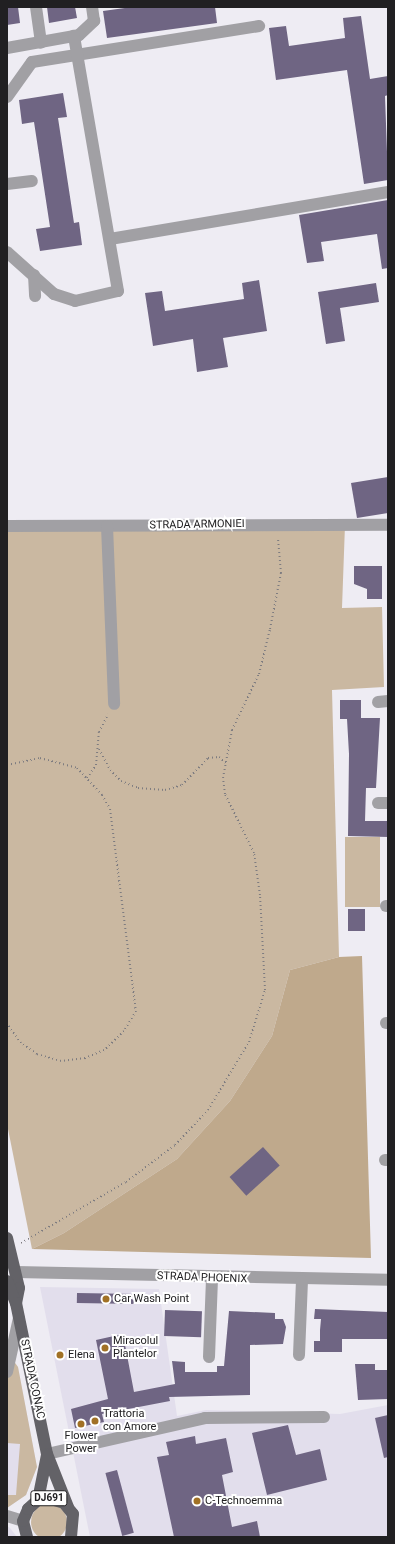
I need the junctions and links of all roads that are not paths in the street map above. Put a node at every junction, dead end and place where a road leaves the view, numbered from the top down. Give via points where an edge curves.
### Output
1 (36, 7) edge
2 (92, 7) edge
3 (259, 26) dead end
4 (74, 36) junction
5 (41, 43) junction
6 (7, 48) edge
7 (78, 55) junction
8 (7, 98) edge
9 (32, 181) dead end
10 (7, 184) edge
11 (388, 192) edge
12 (110, 239) junction
13 (7, 252) edge
14 (34, 275) junction
15 (35, 296) dead end
16 (388, 525) edge
17 (7, 526) edge
18 (107, 526) junction
19 (114, 704) road end
20 (7, 1238) edge
21 (16, 1272) junction
22 (212, 1279) junction
23 (388, 1280) edge
24 (7, 1281) edge
25 (302, 1281) junction
26 (16, 1303) junction
27 (19, 1317) junction
28 (299, 1355) dead end
29 (209, 1357) dead end
30 (7, 1372) edge
31 (324, 1417) dead end
32 (47, 1454) junction
33 (38, 1500) junction
34 (68, 1507) junction
35 (7, 1516) edge
36 (23, 1521) junction
37 (27, 1537) edge
38 (71, 1537) edge

1 - 5 street
2 - 4 street via 94,22 90,28
3 - 7 street
4 - 5 street
4 - 7 street
5 - 6 street
7 - 8 street via 32,62
7 - 12 street
9 - 10 street
11 - 12 street
12 - 14 street via 118,291 75,301 54,294
13 - 14 street
14 - 15 street
16 - 18 street, STRADA ARMONIEI
17 - 18 street, STRADA ARMONIEI
18 - 19 street
20 - 21 main road, DJ691
21 - 22 street, STRADA PHOENIX
21 - 26 main road, STRADA CONAC / DJ691 via 19,1288
22 - 25 street, STRADA PHOENIX
22 - 29 street
23 - 25 street, STRADA PHOENIX
24 - 26 main road, STRADA CONAC / DJ691
25 - 28 street
26 - 27 main road, STRADA CONAC / DJ691
27 - 30 street
27 - 32 main road, STRADA CONAC / DJ691
31 - 32 street via 205,1418
32 - 33 main road, STRADA CONAC / DJ691
32 - 34 main road, STRADA CONAC / DJ691
33 - 34 main road, DJ691 via 54,1498
33 - 36 main road, DJ691 via 28,1509
34 - 38 main road, DJ691 via 75,1523
35 - 36 street
36 - 37 main road

